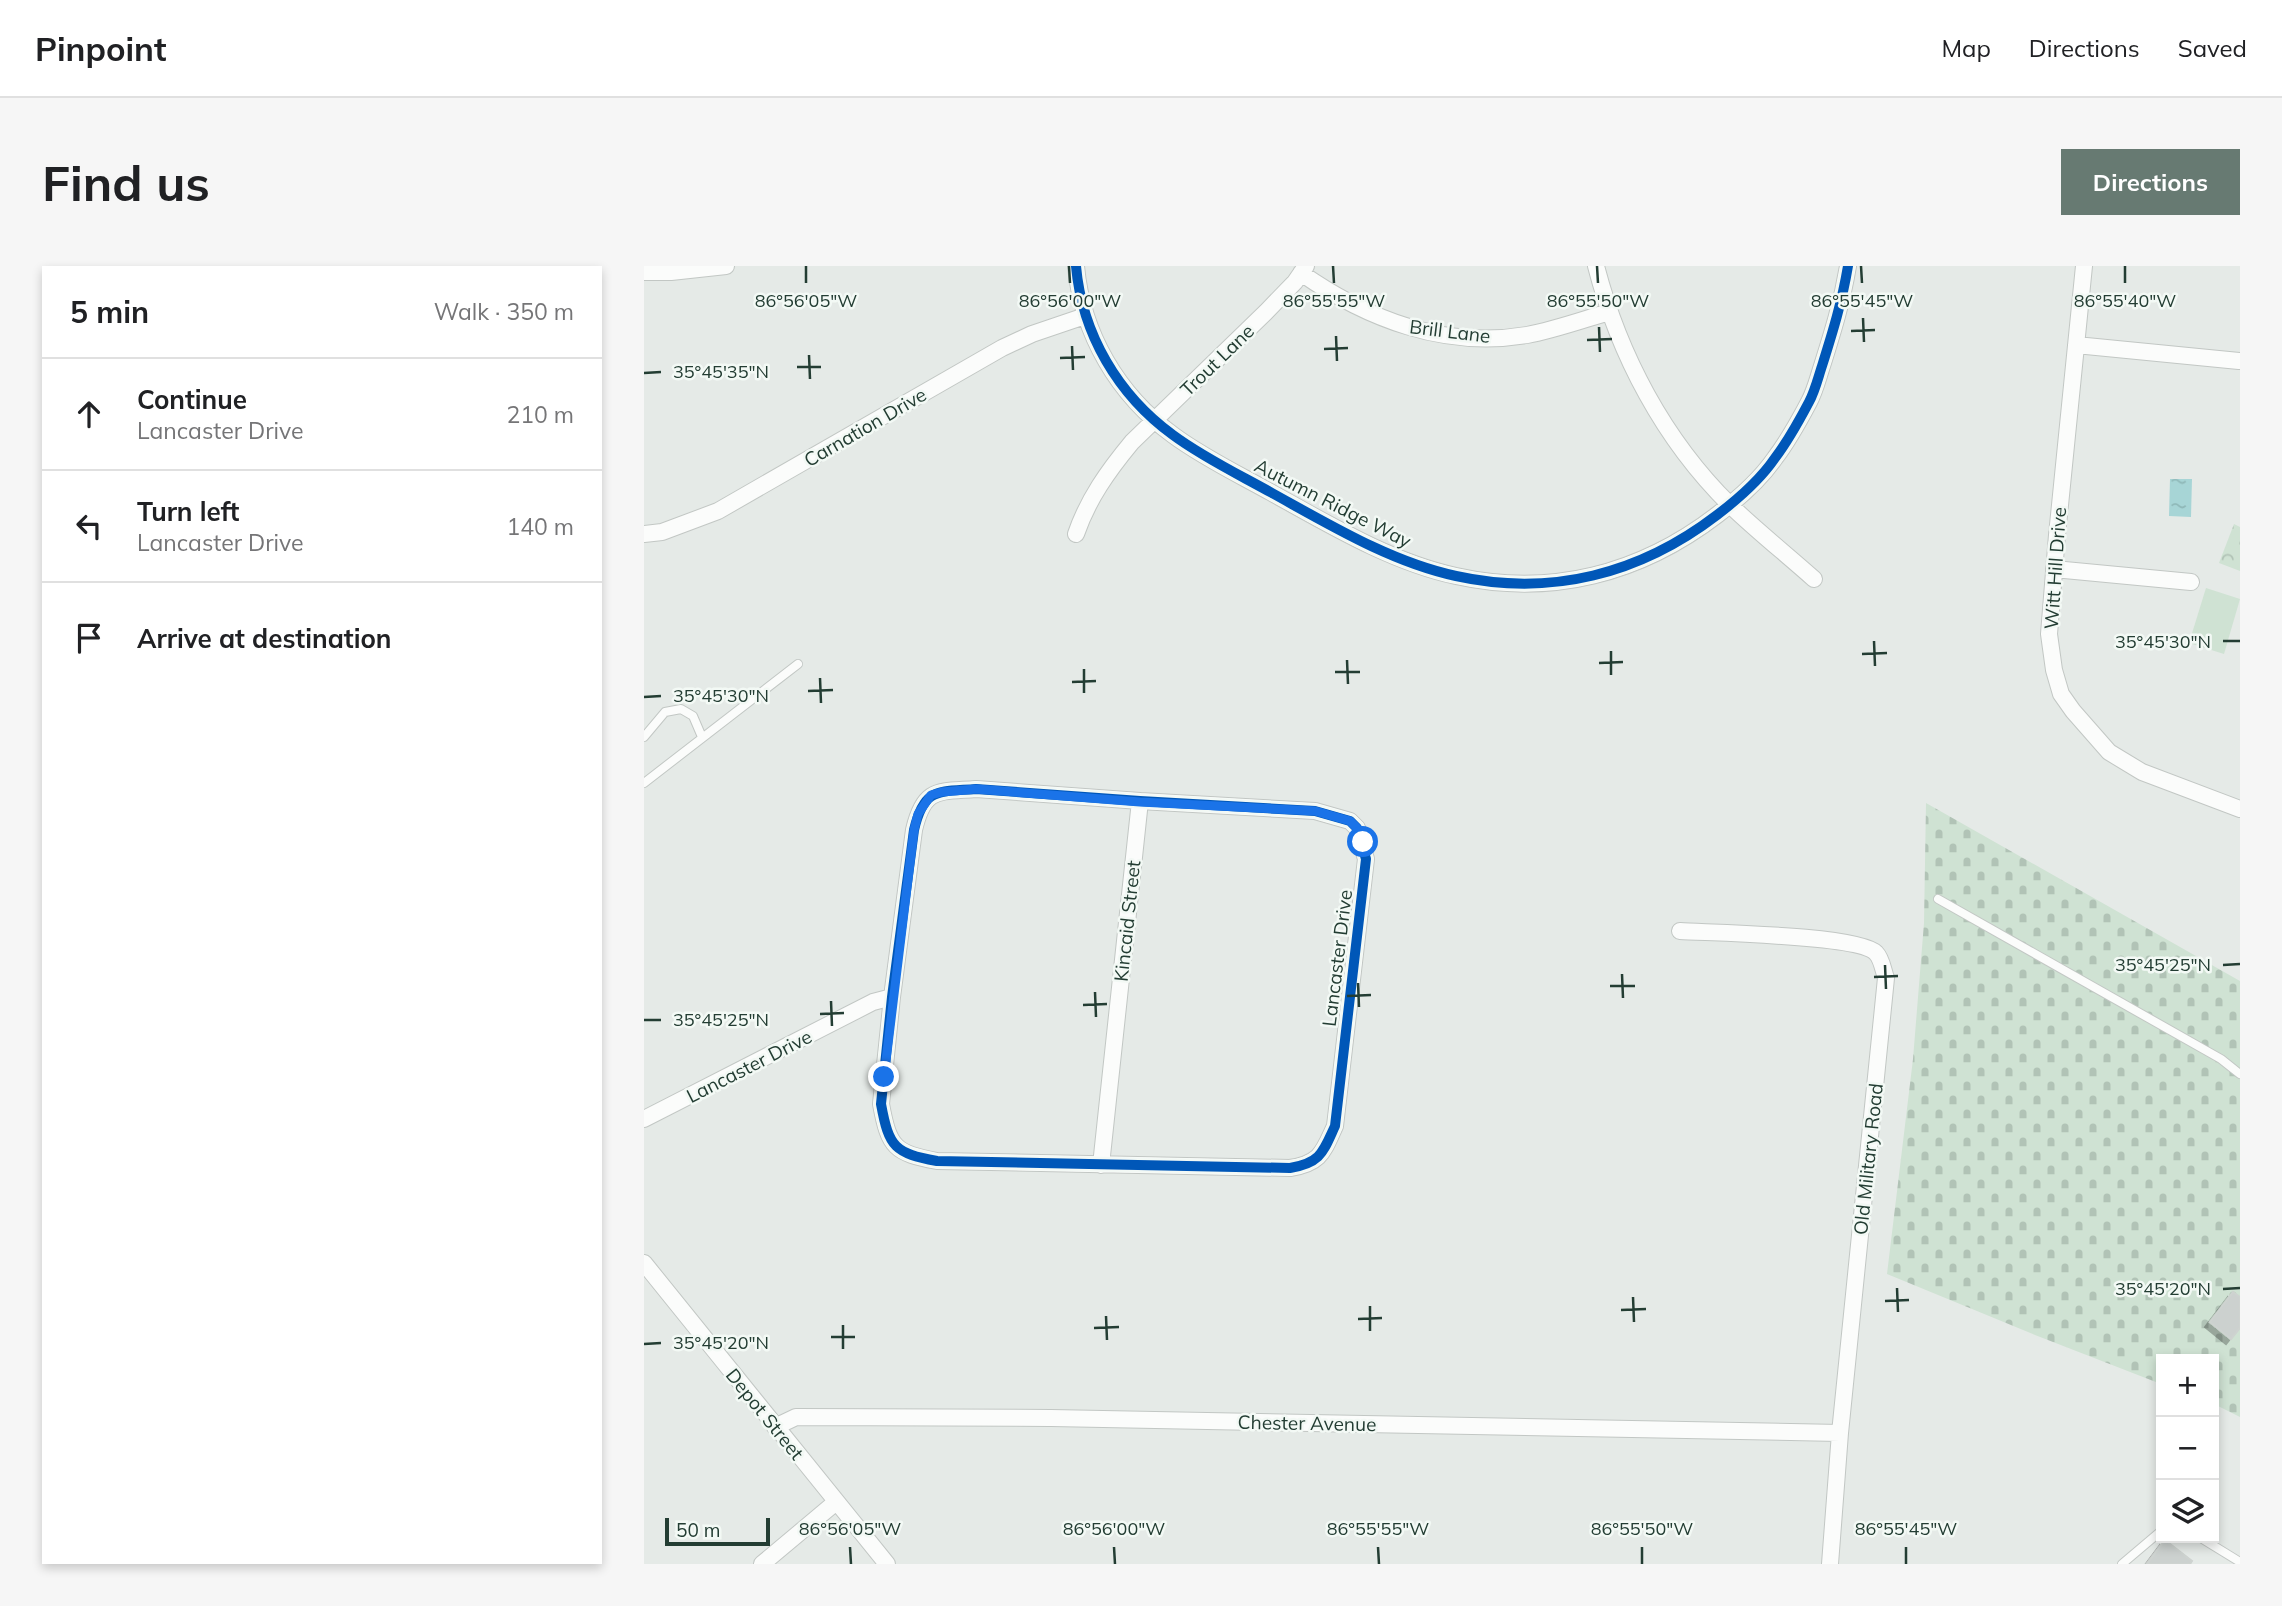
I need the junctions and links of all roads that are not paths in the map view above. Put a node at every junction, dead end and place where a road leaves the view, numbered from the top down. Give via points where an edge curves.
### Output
1 (726, 266) edge
2 (1076, 266) edge
3 (1596, 266) edge
4 (1848, 266) edge
5 (2084, 266) edge
6 (1303, 269) edge
7 (644, 272) edge
8 (1609, 312) junction
9 (1085, 316) junction
10 (2076, 345) junction
11 (2239, 361) edge
12 (1154, 420) junction
13 (1730, 505) junction
14 (644, 534) edge
15 (1076, 534) dead end
16 (2054, 569) junction
17 (1814, 579) dead end
18 (2192, 582) dead end
19 (797, 664) dead end
20 (644, 737) edge
21 (702, 737) junction
22 (644, 783) edge
23 (1140, 802) junction
24 (2240, 809) edge
25 (1938, 899) dead end
26 (1680, 932) dead end
27 (892, 997) junction
28 (2240, 1074) edge
29 (644, 1119) edge
30 (1101, 1165) junction
31 (644, 1263) edge
32 (775, 1427) junction
33 (1840, 1433) junction
34 (836, 1502) junction
35 (2156, 1535) edge
36 (2209, 1543) edge
37 (2240, 1562) edge
38 (762, 1564) edge
39 (887, 1564) edge
40 (1830, 1564) edge
41 (2122, 1564) edge

1 - 7 street
2 - 9 street, Autumn Ridge Way
3 - 8 street
4 - 13 street, Autumn Ridge Way via 1841,306 1811,400 1776,458
5 - 10 street, Witt Hill Drive
6 - 8 street, Brill Lane via 1354,306 1422,331 1486,338 1527,335
6 - 12 street, Trout Lane via 1258,320
8 - 13 street via 1659,416
9 - 12 street, Autumn Ridge Way via 1120,384
9 - 14 street, Carnation Drive via 1002,348 718,511
10 - 11 street
10 - 16 street, Witt Hill Drive
12 - 13 street, Autumn Ridge Way via 1220,464 1342,531 1415,565 1487,582 1545,583 1628,566 1687,537
12 - 15 street, Trout Lane via 1094,492
13 - 17 street
16 - 18 street
16 - 24 street, Witt Hill Drive via 2049,634 2061,694 2073,711 2109,752 2142,772
19 - 21 lane
20 - 21 lane via 665,712 681,709 693,716
21 - 22 lane
23 - 27 street, Lancaster Drive via 976,789 931,795 914,830
23 - 30 street, Kincaid Street
23 - 30 street, Lancaster Drive via 1337,816 1357,828 1365,871 1335,1126 1322,1155 1290,1168
25 - 28 lane
26 - 33 street, Old Military Road via 1830,940 1868,947 1881,962 1886,978
27 - 29 street, Lancaster Drive via 873,1002
27 - 30 street, Lancaster Drive via 881,1104 897,1148 909,1156 937,1161
31 - 32 street, Depot Street
32 - 33 street, Chester Avenue via 796,1417 1026,1418
32 - 34 street, Depot Street
33 - 40 street, Old Military Road
34 - 38 street
34 - 39 street, Depot Street
35 - 41 lane
36 - 37 lane

